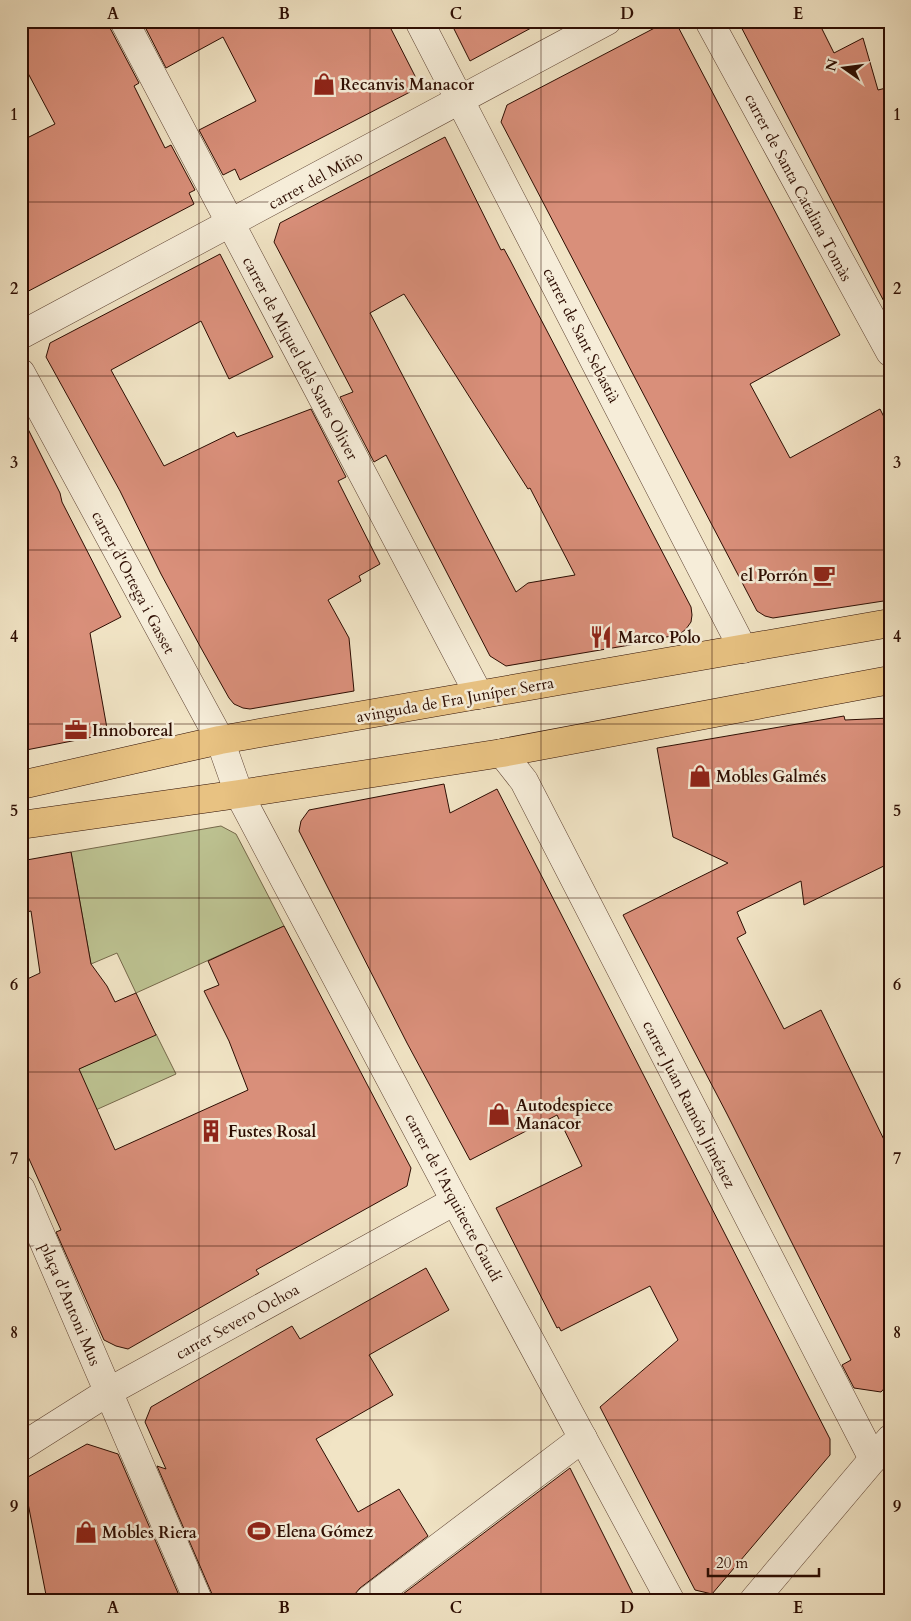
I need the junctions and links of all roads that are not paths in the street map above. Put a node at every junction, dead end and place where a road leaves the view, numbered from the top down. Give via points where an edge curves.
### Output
1 (124, 21) edge
2 (420, 21) edge
3 (607, 21) edge
4 (709, 21) edge
5 (460, 99) junction
6 (230, 225) junction
7 (883, 324) edge
8 (21, 336) edge
9 (890, 352) edge
10 (21, 373) edge
11 (890, 623) edge
12 (743, 649) junction
13 (890, 680) edge
14 (479, 695) junction
15 (220, 740) junction
16 (502, 753) junction
17 (21, 784) edge
18 (239, 794) junction
19 (21, 825) edge
20 (21, 1189) edge
21 (455, 1202) junction
22 (108, 1392) junction
23 (583, 1438) junction
24 (21, 1447) edge
25 (881, 1449) edge
26 (198, 1600) edge
27 (369, 1600) edge
28 (670, 1600) edge
29 (754, 1600) edge

1 - 6 street, carrer de Miquel dels Sants Oliver
2 - 5 street, carrer de Sant Sebastià
3 - 5 street, carrer del Miño
4 - 7 street, carrer de Santa Catalina Tomàs
5 - 6 street, carrer del Miño
5 - 12 street, carrer de Sant Sebastià
6 - 8 street, carrer del Miño
6 - 14 street, carrer de Miquel dels Sants Oliver
7 - 9 street, carrer de Santa Catalina Tomàs
10 - 15 street, carrer d'Ortega i Gasset
11 - 12 main road, avinguda de Fra Juníper Serra
12 - 14 main road, avinguda de Fra Juníper Serra
13 - 16 main road
14 - 15 main road, avinguda de Fra Juníper Serra
15 - 17 main road, avinguda de Fra Juníper Serra
15 - 18 street, carrer d'Ortega i Gasset
16 - 18 main road
16 - 25 street, carrer Juan Ramón Jiménez via 524,782
18 - 19 main road
18 - 21 street, carrer de l'Arquitecte Gaudí
20 - 22 street, plaça d'Antoni Mus
21 - 22 street, carrer Severo Ochoa
21 - 23 street, carrer de l'Arquitecte Gaudí
22 - 24 street, carrer Severo Ochoa
22 - 26 street, plaça d'Antoni Mus
23 - 27 street
23 - 28 street, carrer de l'Arquitecte Gaudí
25 - 29 street

